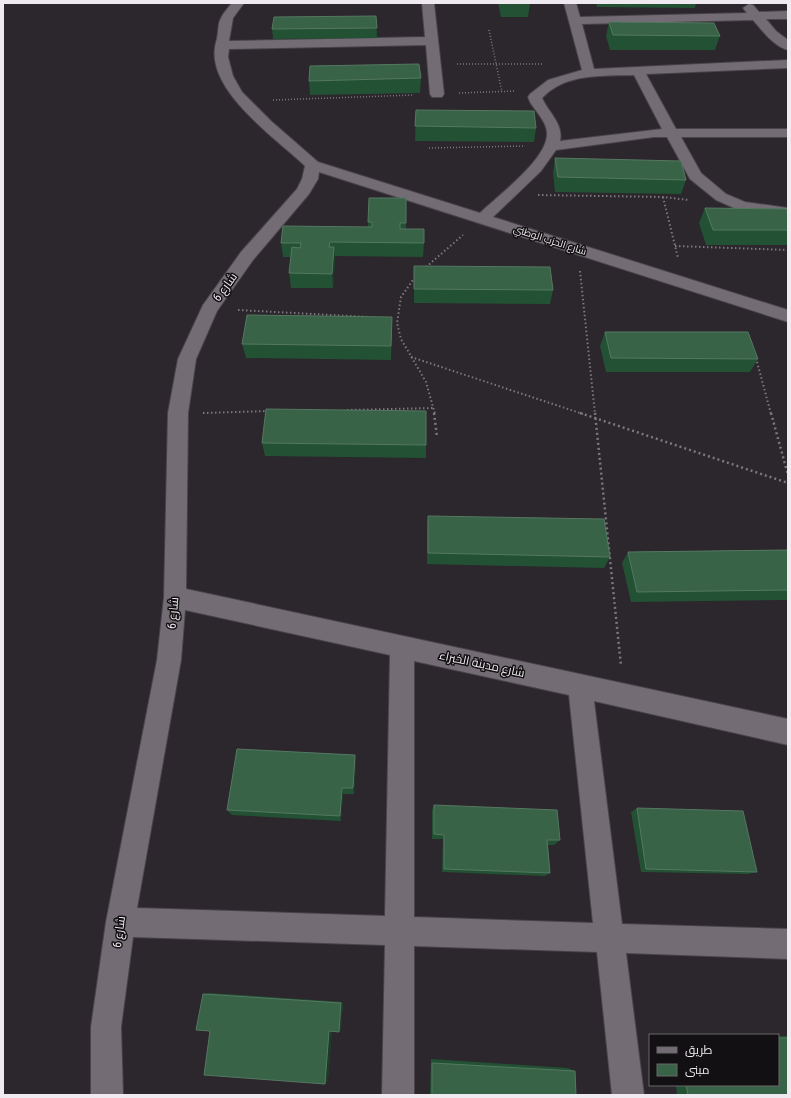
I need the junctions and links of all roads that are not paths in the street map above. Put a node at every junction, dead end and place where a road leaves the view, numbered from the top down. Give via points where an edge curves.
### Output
1 (238, 3) edge
2 (428, 3) edge
3 (570, 3) edge
4 (745, 3) edge
5 (753, 15) junction
6 (788, 15) edge
7 (575, 21) junction
8 (432, 42) junction
9 (221, 45) junction
10 (788, 46) edge
11 (788, 64) edge
12 (588, 68) junction
13 (638, 71) junction
14 (436, 94) road end
15 (672, 133) junction
16 (788, 133) edge
17 (552, 146) junction
18 (313, 165) junction
19 (788, 213) edge
20 (482, 219) junction
21 (788, 316) edge
22 (175, 596) junction
23 (402, 646) junction
24 (580, 685) junction
25 (788, 732) edge
26 (120, 922) junction
27 (400, 931) junction
28 (609, 938) junction
29 (788, 944) edge
30 (106, 1095) edge
31 (398, 1095) edge
32 (628, 1095) edge

1 - 9 street via 227,18
2 - 8 street
3 - 7 street
4 - 5 street
5 - 6 street
5 - 7 street
5 - 10 street
7 - 12 street
8 - 9 street
8 - 14 street
9 - 18 street via 222,66 234,91 256,116
11 - 13 street
12 - 13 street
12 - 17 street via 540,91 535,96 551,125 554,136
13 - 15 street
15 - 16 street
15 - 17 street via 634,135
15 - 19 street via 695,176 721,197 741,206
17 - 20 street via 533,171
18 - 20 street, شارع الحزب الوطني
18 - 22 street, شارع 6 via 304,191 247,256 209,309 187,359 178,413
20 - 21 street, شارع الحزب الوطني
22 - 23 street, شارع مدينة الخبراء
22 - 26 street, شارع 6 via 169,660
23 - 24 street, شارع مدينة الخبراء
23 - 27 street
24 - 25 street, شارع مدينة الخبراء
24 - 28 street
26 - 27 street
26 - 30 street, شارع 6 via 106,1027
27 - 28 street
27 - 31 street
28 - 29 street
28 - 32 street

